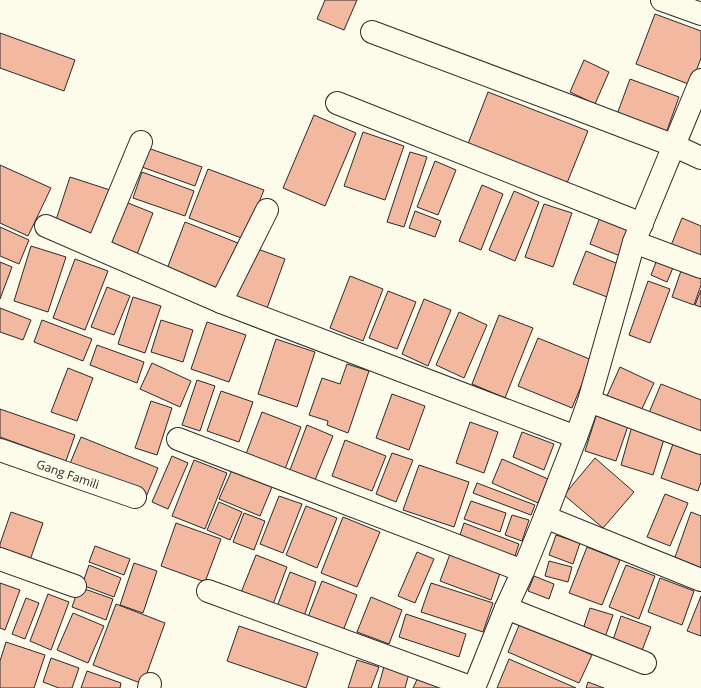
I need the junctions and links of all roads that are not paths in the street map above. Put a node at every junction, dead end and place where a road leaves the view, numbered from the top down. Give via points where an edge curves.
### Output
1 (662, 0) edge
2 (701, 14) edge
3 (372, 32) dead end
4 (701, 80) edge
5 (337, 104) dead end
6 (141, 142) dead end
7 (675, 146) junction
8 (701, 158) edge
9 (267, 210) dead end
10 (46, 226) dead end
11 (638, 233) junction
12 (97, 248) junction
13 (701, 267) edge
14 (221, 302) junction
15 (590, 401) junction
16 (576, 437) junction
17 (178, 439) dead end
18 (701, 444) edge
19 (0, 450) edge
20 (135, 497) dead end
21 (545, 517) junction
22 (0, 559) edge
23 (523, 571) junction
24 (701, 580) edge
25 (75, 586) dead end
26 (208, 591) dead end
27 (506, 608) junction
28 (645, 663) dead end
29 (474, 688) edge

1 - 2 street
3 - 7 street
4 - 7 street
5 - 11 street
6 - 12 street
7 - 8 street
7 - 11 street
9 - 14 street
10 - 12 street
11 - 13 street
11 - 15 street
12 - 14 street
14 - 16 street
15 - 16 street
15 - 18 street
16 - 21 street
17 - 23 street
19 - 20 street, Gang Famili
21 - 23 street
21 - 24 street
22 - 25 street
23 - 27 street
26 - 29 street
27 - 28 street
27 - 29 street

